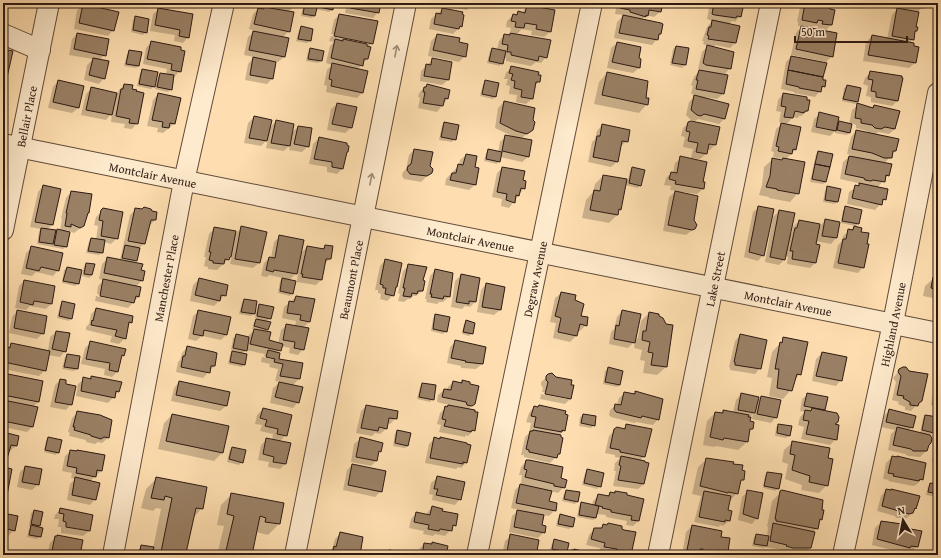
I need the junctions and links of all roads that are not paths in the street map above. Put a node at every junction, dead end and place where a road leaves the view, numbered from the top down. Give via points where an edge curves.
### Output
1 (49, 3) edge
2 (224, 3) edge
3 (406, 3) edge
4 (592, 3) edge
5 (771, 3) edge
6 (3, 34) edge
7 (40, 50) junction
8 (938, 93) edge
9 (12, 146) edge
10 (184, 181) junction
11 (363, 217) junction
12 (3, 230) edge
13 (540, 253) junction
14 (712, 287) junction
15 (893, 324) junction
16 (938, 332) edge
17 (113, 555) edge
18 (295, 555) edge
19 (477, 555) edge
20 (658, 555) edge
21 (844, 555) edge

1 - 7 street, Bellair Place
2 - 10 street, Manchester Place
11 -> 3 street, Beaumont Place
4 - 13 street, Degraw Avenue
5 - 14 street, Lake Street
6 - 7 street
7 - 9 street, Bellair Place
8 - 15 street, Highland Avenue
9 - 10 street, Montclair Avenue
9 - 12 street, Bellair Place
10 - 11 street, Montclair Avenue
10 - 17 street, Manchester Place
11 - 13 street, Montclair Avenue
11 - 18 street, Beaumont Place
13 - 14 street, Montclair Avenue
13 - 19 street, Degraw Avenue
14 - 15 street, Montclair Avenue
14 - 20 street, Lake Street
15 - 16 street, Montclair Avenue
15 - 21 street, Highland Avenue

